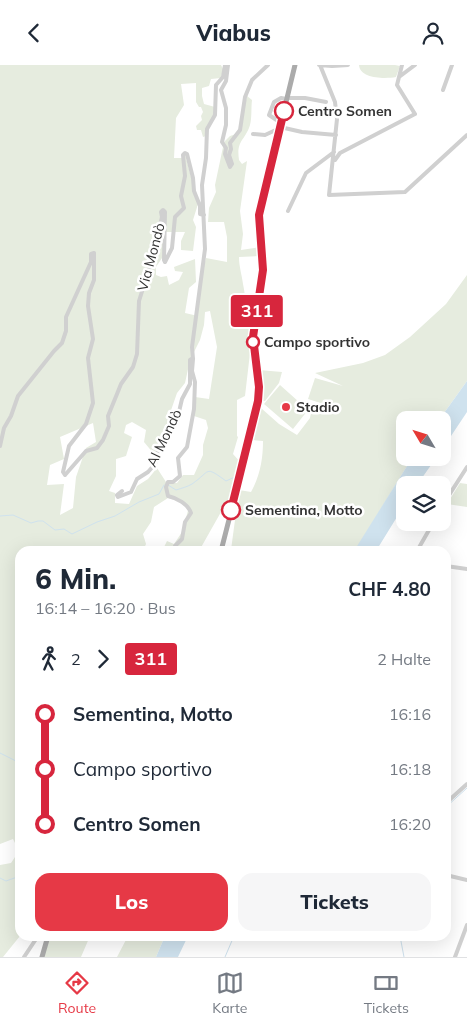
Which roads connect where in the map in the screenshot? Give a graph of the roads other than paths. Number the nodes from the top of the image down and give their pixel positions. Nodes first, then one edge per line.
1 (268, 65) edge
2 (295, 65) edge
3 (320, 65) edge
4 (348, 65) edge
5 (402, 65) edge
6 (407, 65) edge
7 (452, 65) edge
8 (414, 66) edge
9 (226, 67) edge
10 (398, 78) junction
11 (443, 90) dead end
12 (287, 98) junction
13 (326, 102) dead end
14 (280, 126) junction
15 (252, 134) dead end
16 (336, 135) junction
17 (467, 135) edge
18 (334, 152) junction
19 (332, 166) junction
20 (288, 211) dead end
21 (204, 215) junction
22 (193, 357) junction
23 (0, 446) edge
24 (467, 467) edge
25 (122, 491) dead end
26 (451, 493) edge
27 (428, 531) edge
28 (176, 546) edge
29 (222, 546) edge
30 (420, 546) edge
31 (451, 567) edge
32 (467, 569) edge
33 (467, 784) edge
34 (451, 798) edge
35 (451, 876) edge
36 (467, 880) edge
37 (467, 925) edge
38 (35, 941) edge
39 (47, 941) edge
40 (24, 957) edge
41 (42, 957) edge
42 (455, 957) edge

1 - 9 street
2 - 12 main road
3 - 4 street
3 - 16 street
5 - 10 street
6 - 8 street
7 - 11 street
8 - 10 street
9 - 21 street
10 - 19 street
12 - 13 street
12 - 14 main road
12 - 14 street
14 - 15 street
14 - 16 street
14 - 29 main road
16 - 18 street
17 - 19 street
18 - 19 street
18 - 20 street
21 - 22 street
21 - 23 street, Via Mondò
22 - 25 street, Al Mondò
22 - 28 street
24 - 26 street
27 - 30 street
31 - 32 street
33 - 34 street
35 - 36 street
37 - 42 street
38 - 40 street
39 - 41 main road

